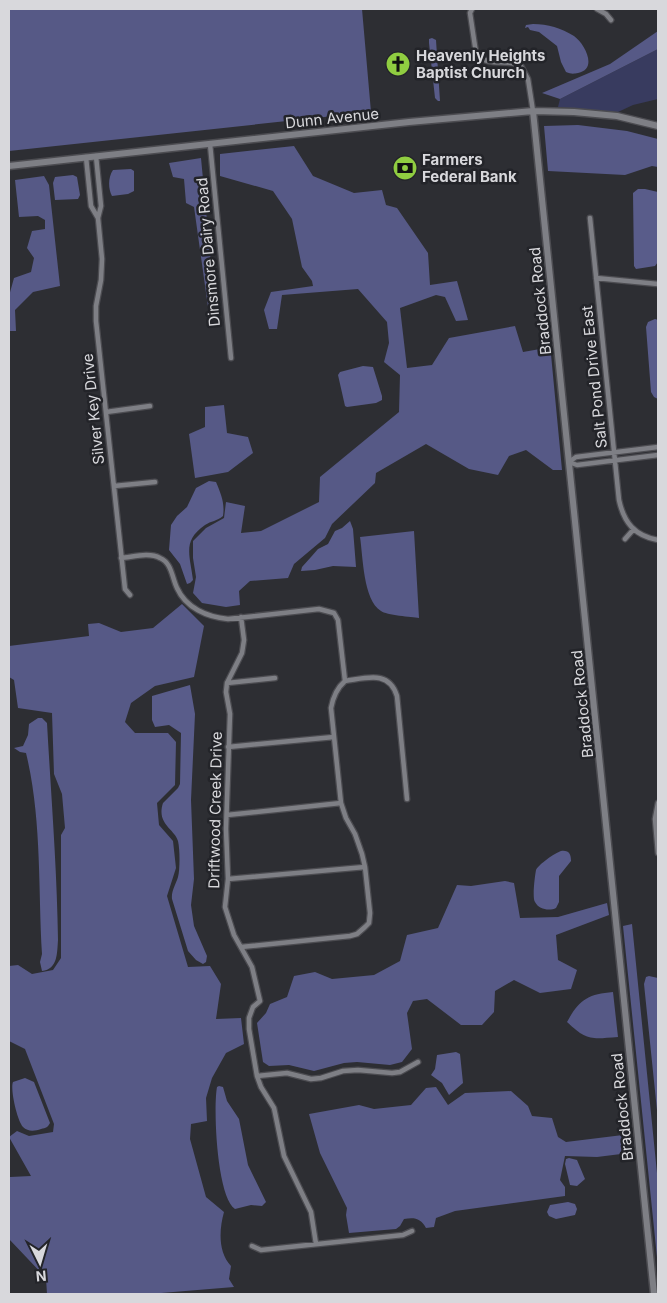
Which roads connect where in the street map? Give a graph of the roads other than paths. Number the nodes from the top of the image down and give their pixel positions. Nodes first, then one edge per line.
1 (472, 9) edge
2 (597, 9) edge
3 (611, 20) dead end
4 (533, 111) junction
5 (658, 126) edge
6 (210, 144) junction
7 (96, 156) junction
8 (86, 157) junction
9 (9, 166) edge
10 (98, 218) junction
11 (590, 218) dead end
12 (596, 278) junction
13 (658, 284) edge
14 (230, 358) dead end
15 (150, 406) dead end
16 (106, 412) junction
17 (658, 447) edge
18 (614, 452) junction
19 (658, 455) edge
20 (615, 461) junction
21 (569, 462) junction
22 (155, 482) dead end
23 (114, 486) junction
24 (633, 530) junction
25 (625, 539) dead end
26 (658, 540) edge
27 (121, 558) junction
28 (130, 595) dead end
29 (339, 610) dead end
30 (334, 614) junction
31 (241, 617) junction
32 (275, 678) dead end
33 (345, 680) junction
34 (397, 680) dead end
35 (227, 683) junction
36 (392, 684) junction
37 (334, 736) junction
38 (228, 747) junction
39 (407, 799) dead end
40 (341, 803) junction
41 (658, 804) edge
42 (226, 815) junction
43 (658, 853) edge
44 (365, 867) junction
45 (228, 879) junction
46 (241, 947) junction
47 (418, 1062) dead end
48 (258, 1076) junction
49 (412, 1231) dead end
50 (316, 1244) junction
51 (252, 1246) dead end
52 (654, 1294) edge

1 - 4 street
2 - 3 street
4 - 5 street, Dunn Avenue
4 - 6 street, Dunn Avenue
4 - 21 street, Braddock Road
6 - 7 street, Dunn Avenue
6 - 14 street, Dinsmore Dairy Road
7 - 8 street, Dunn Avenue
7 - 10 street, Silver Key Drive
8 - 9 street, Dunn Avenue
8 - 10 street, Silver Key Drive
10 - 16 street, Silver Key Drive
11 - 12 street, Salt Pond Drive East
12 - 13 street
12 - 18 street, Salt Pond Drive East
15 - 16 street
16 - 23 street, Silver Key Drive
17 - 18 street
18 - 20 street, Salt Pond Drive East
18 - 21 street
19 - 20 street
20 - 21 street
20 - 24 street, Salt Pond Drive East
21 - 52 street, Braddock Road
22 - 23 street
23 - 27 street, Silver Key Drive
24 - 25 street
24 - 26 street
27 - 28 street, Silver Key Drive
27 - 31 street
29 - 30 street
30 - 31 street
30 - 33 street
31 - 35 street
32 - 35 street
33 - 36 street
33 - 37 street
34 - 36 street
35 - 38 street, Driftwood Creek Drive
36 - 39 street
37 - 38 street
37 - 40 street
38 - 42 street, Driftwood Creek Drive
40 - 42 street
40 - 44 street
41 - 43 street
42 - 45 street, Driftwood Creek Drive
44 - 45 street
44 - 46 street
45 - 46 street, Driftwood Creek Drive
46 - 48 street, Driftwood Creek Drive
47 - 48 street
48 - 50 street
49 - 50 street
50 - 51 street

